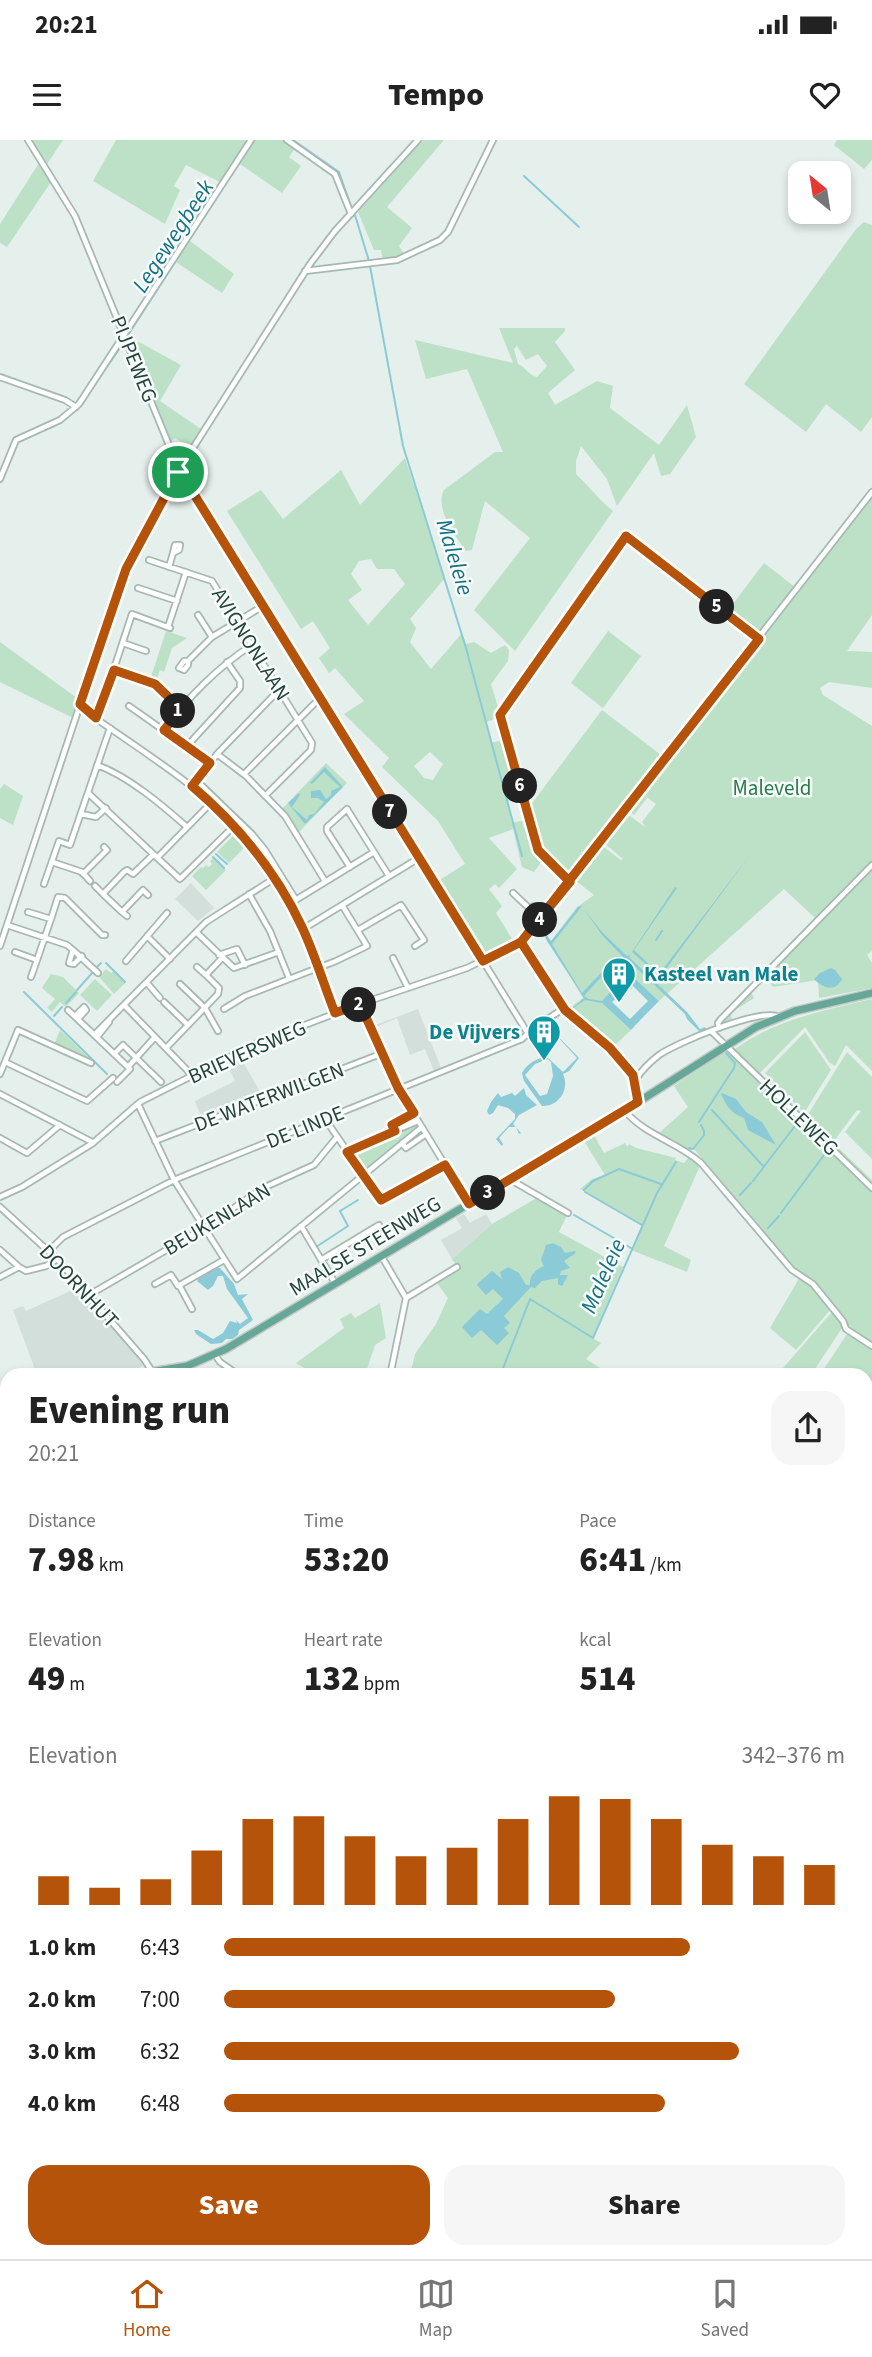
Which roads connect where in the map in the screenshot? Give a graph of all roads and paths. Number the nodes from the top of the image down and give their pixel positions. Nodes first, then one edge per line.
1 (29, 140) edge
2 (251, 140) edge
3 (287, 140) edge
4 (418, 140) edge
5 (493, 140) edge
6 (351, 214) junction
7 (306, 271) junction
8 (125, 335) junction
9 (0, 377) edge
10 (76, 407) junction
11 (179, 470) junction
12 (0, 479) edge
13 (872, 492) edge
14 (173, 553) dead end
15 (149, 560) dead end
16 (169, 567) junction
17 (186, 572) junction
18 (138, 588) dead end
19 (177, 601) junction
20 (263, 606) junction
21 (198, 615) dead end
22 (237, 621) junction
23 (212, 637) junction
24 (759, 639) junction
25 (123, 643) junction
26 (251, 645) junction
27 (146, 651) dead end
28 (188, 661) dead end
29 (227, 662) junction
30 (114, 670) junction
31 (279, 690) junction
32 (320, 698) junction
33 (80, 704) junction
34 (129, 706) dead end
35 (181, 709) junction
36 (78, 712) junction
37 (88, 713) junction
38 (96, 718) junction
39 (298, 720) junction
40 (112, 730) junction
41 (164, 730) junction
42 (187, 746) junction
43 (217, 754) junction
44 (210, 763) junction
45 (97, 765) junction
46 (244, 774) junction
47 (197, 781) junction
48 (192, 786) junction
49 (88, 793) junction
50 (265, 796) junction
51 (211, 803) junction
52 (106, 808) junction
53 (81, 814) junction
54 (234, 826) junction
55 (187, 827) junction
56 (374, 852) junction
57 (112, 855) dead end
58 (155, 856) junction
59 (418, 858) junction
60 (52, 862) junction
61 (872, 865) edge
62 (350, 867) junction
63 (83, 874) junction
64 (389, 876) junction
65 (275, 878) junction
66 (90, 881) dead end
67 (325, 881) junction
68 (570, 882) junction
69 (44, 884) dead end
70 (95, 886) dead end
71 (513, 893) dead end
72 (103, 894) junction
73 (249, 894) junction
74 (148, 895) dead end
75 (293, 902) junction
76 (342, 905) junction
77 (530, 909) junction
78 (28, 912) dead end
79 (167, 913) dead end
80 (545, 914) junction
81 (51, 919) junction
82 (540, 921) junction
83 (4, 928) edge
84 (303, 929) junction
85 (358, 930) junction
86 (196, 932) junction
87 (105, 935) dead end
88 (147, 936) junction
89 (45, 937) junction
90 (521, 942) junction
91 (0, 946) edge
92 (415, 946) dead end
93 (73, 950) junction
94 (15, 951) dead end
95 (279, 952) junction
96 (82, 956) junction
97 (221, 956) junction
98 (393, 958) dead end
99 (170, 959) junction
100 (37, 960) junction
101 (126, 961) dead end
102 (483, 961) junction
103 (245, 965) junction
104 (197, 967) dead end
105 (318, 968) junction
106 (98, 972) dead end
107 (206, 975) junction
108 (31, 977) dead end
109 (289, 979) junction
110 (147, 983) junction
111 (180, 984) dead end
112 (408, 988) junction
113 (872, 993) edge
114 (360, 1004) junction
115 (125, 1006) junction
116 (205, 1008) junction
117 (224, 1009) dead end
118 (564, 1009) junction
119 (68, 1010) dead end
120 (335, 1013) junction
121 (779, 1017) junction
122 (751, 1018) junction
123 (188, 1026) junction
124 (756, 1027) junction
125 (719, 1028) junction
126 (218, 1031) dead end
127 (711, 1031) junction
128 (527, 1032) junction
129 (95, 1036) junction
130 (155, 1037) junction
131 (726, 1045) junction
132 (166, 1048) junction
133 (383, 1053) junction
134 (114, 1054) junction
135 (136, 1058) junction
136 (5, 1062) junction
137 (90, 1063) dead end
138 (128, 1067) junction
139 (0, 1074) edge
140 (191, 1077) junction
141 (635, 1080) junction
142 (161, 1082) dead end
143 (398, 1088) junction
144 (0, 1094) edge
145 (638, 1102) junction
146 (138, 1104) junction
147 (624, 1111) junction
148 (414, 1113) junction
149 (325, 1119) junction
150 (418, 1121) junction
151 (60, 1125) junction
152 (422, 1127) junction
153 (395, 1131) junction
154 (426, 1134) junction
155 (337, 1137) junction
156 (0, 1138) edge
157 (155, 1141) junction
158 (93, 1143) junction
159 (402, 1143) junction
160 (347, 1152) junction
161 (445, 1165) junction
162 (363, 1175) junction
163 (510, 1179) junction
164 (174, 1180) junction
165 (872, 1188) edge
166 (0, 1197) edge
167 (469, 1204) junction
168 (0, 1207) edge
169 (568, 1213) dead end
170 (379, 1225) dead end
171 (301, 1226) junction
172 (204, 1228) junction
173 (0, 1250) edge
174 (49, 1251) junction
175 (382, 1257) junction
176 (57, 1259) junction
177 (321, 1259) junction
178 (224, 1260) junction
179 (19, 1267) junction
180 (457, 1267) dead end
181 (0, 1276) edge
182 (155, 1284) dead end
183 (335, 1284) junction
184 (179, 1285) junction
185 (89, 1294) junction
186 (406, 1298) junction
187 (192, 1309) dead end
188 (872, 1346) edge
189 (215, 1355) junction
190 (150, 1368) edge
191 (178, 1368) edge
192 (229, 1368) edge
193 (392, 1368) edge

1 - 8 street, PIJPEWEG
2 - 8 street
3 - 6 street
4 - 6 street
5 - 7 street
6 - 7 street
7 - 11 street
8 - 10 street
8 - 11 street, PIJPEWEG
9 - 10 street
10 - 12 street
11 - 20 street, PIJPEWEG
11 - 33 street
13 - 24 street
14 - 16 street
15 - 16 street, AVIGNONLAAN
16 - 17 street, AVIGNONLAAN
17 - 19 street
17 - 22 street, AVIGNONLAAN
18 - 19 street
19 - 25 street
20 - 22 street
20 - 32 street, PIJPEWEG
21 - 23 street
22 - 23 street
22 - 26 street, AVIGNONLAAN
23 - 28 street
24 - 68 street
24 - 68 street
25 - 27 street
25 - 30 street
26 - 29 street
26 - 31 street, AVIGNONLAAN
29 - 35 street
29 - 42 street
30 - 35 street
30 - 38 street
31 - 39 street, AVIGNONLAAN
31 - 43 street
32 - 39 street
32 - 59 street, PIJPEWEG
33 - 36 street
33 - 37 street
34 - 41 street
35 - 41 street
36 - 37 street
36 - 83 street
37 - 38 street
38 - 40 street
39 - 46 street
39 - 50 street, AVIGNONLAAN
40 - 45 street
40 - 48 street
41 - 42 street
42 - 44 street
43 - 44 street
43 - 46 street
44 - 47 street
45 - 49 street
45 - 55 street
46 - 50 street
47 - 48 street
47 - 75 street
48 - 51 street
49 - 52 street
49 - 53 street
50 - 67 street
51 - 54 street
51 - 55 street
52 - 53 street
52 - 58 street
53 - 60 street
54 - 58 street
54 - 65 street
55 - 58 street
56 - 62 street
56 - 62 street
56 - 64 street
57 - 63 street
58 - 72 street
59 - 64 street
59 - 102 street, PIJPEWEG
60 - 63 street
60 - 69 street
61 - 125 street
62 - 67 street
63 - 66 street
64 - 76 street
65 - 73 street
65 - 75 street
67 - 75 street
68 - 80 street, BRIEVERSWEG
70 - 72 street
71 - 77 street
72 - 74 street
73 - 86 street
73 - 95 street
75 - 84 street
76 - 84 street
76 - 85 street
77 - 80 street
77 - 82 street
78 - 81 street
79 - 88 street
80 - 82 street, BRIEVERSWEG
81 - 87 street
81 - 89 street
82 - 90 street, BRIEVERSWEG
83 - 89 street
83 - 91 street
84 - 105 street
85 - 92 street
85 - 105 street
86 - 97 street
86 - 99 street
88 - 99 street
88 - 101 street
89 - 93 street
89 - 100 street
90 - 102 street, BRIEVERSWEG
90 - 118 street
93 - 96 street
93 - 96 street
94 - 100 street
95 - 103 street
95 - 109 street
96 - 106 street
97 - 103 street
97 - 103 street
97 - 107 street
98 - 112 street
99 - 110 street
100 - 108 street
102 - 112 street, BRIEVERSWEG
102 - 128 street, PIJPEWEG
104 - 107 street
105 - 109 street
105 - 120 street
107 - 116 street
109 - 117 street
110 - 115 street
110 - 123 street
111 - 116 street
112 - 114 street, BRIEVERSWEG
113 - 121 main road, MAALSE STEENWEG
114 - 120 street, BRIEVERSWEG
114 - 133 street
115 - 129 street
115 - 130 street
116 - 123 street
116 - 126 street
118 - 128 street, DE LINDE
118 - 141 street
119 - 129 street
120 - 140 street, BRIEVERSWEG
121 - 122 street
121 - 124 main road, MAALSE STEENWEG
122 - 124 street
122 - 125 street
123 - 132 street
124 - 131 main road, MAALSE STEENWEG
125 - 127 street
127 - 131 street, HOLLEWEG
127 - 141 street
128 - 143 street, DE LINDE
129 - 134 street
130 - 132 street
130 - 135 street
131 - 145 main road, MAALSE STEENWEG
131 - 165 street, HOLLEWEG
132 - 140 street
133 - 143 street
133 - 157 street, DE WATERWILGEN
134 - 135 street
134 - 138 street
135 - 138 street
135 - 142 street
136 - 137 street
136 - 138 street
136 - 139 street
140 - 146 street, BRIEVERSWEG
141 - 145 street
143 - 148 street
143 - 149 street, DE LINDE
144 - 151 street
145 - 147 main road, MAALSE STEENWEG
146 - 157 street
146 - 158 street, BRIEVERSWEG
147 - 163 main road, MAALSE STEENWEG
147 - 188 street
148 - 150 street
148 - 153 street
149 - 155 street
149 - 164 street, DE LINDE
150 - 152 street
150 - 153 street
151 - 156 street
151 - 158 street
152 - 154 street
152 - 159 street
153 - 160 street
154 - 159 street
154 - 161 street
155 - 160 street
155 - 172 street, BEUKENLAAN
157 - 164 street
158 - 166 street, BRIEVERSWEG
159 - 162 street
160 - 162 street
161 - 162 street
161 - 167 street
162 - 171 street
163 - 167 main road, MAALSE STEENWEG
163 - 169 street
164 - 172 street
164 - 174 street, DE LINDE
167 - 175 main road, MAALSE STEENWEG
168 - 174 street, DOORNHUT
170 - 177 street
171 - 177 street
171 - 178 street
172 - 178 street
172 - 185 street, BEUKENLAAN
173 - 179 street
174 - 176 street, DOORNHUT
175 - 183 main road, MAALSE STEENWEG
175 - 186 street
176 - 179 street
176 - 185 street, DOORNHUT
177 - 183 street
178 - 184 street
179 - 181 street
180 - 186 street
182 - 184 street
183 - 189 main road, MAALSE STEENWEG
184 - 187 street
185 - 190 street, DOORNHUT
186 - 193 street
189 - 191 main road, MAALSE STEENWEG
189 - 192 street

